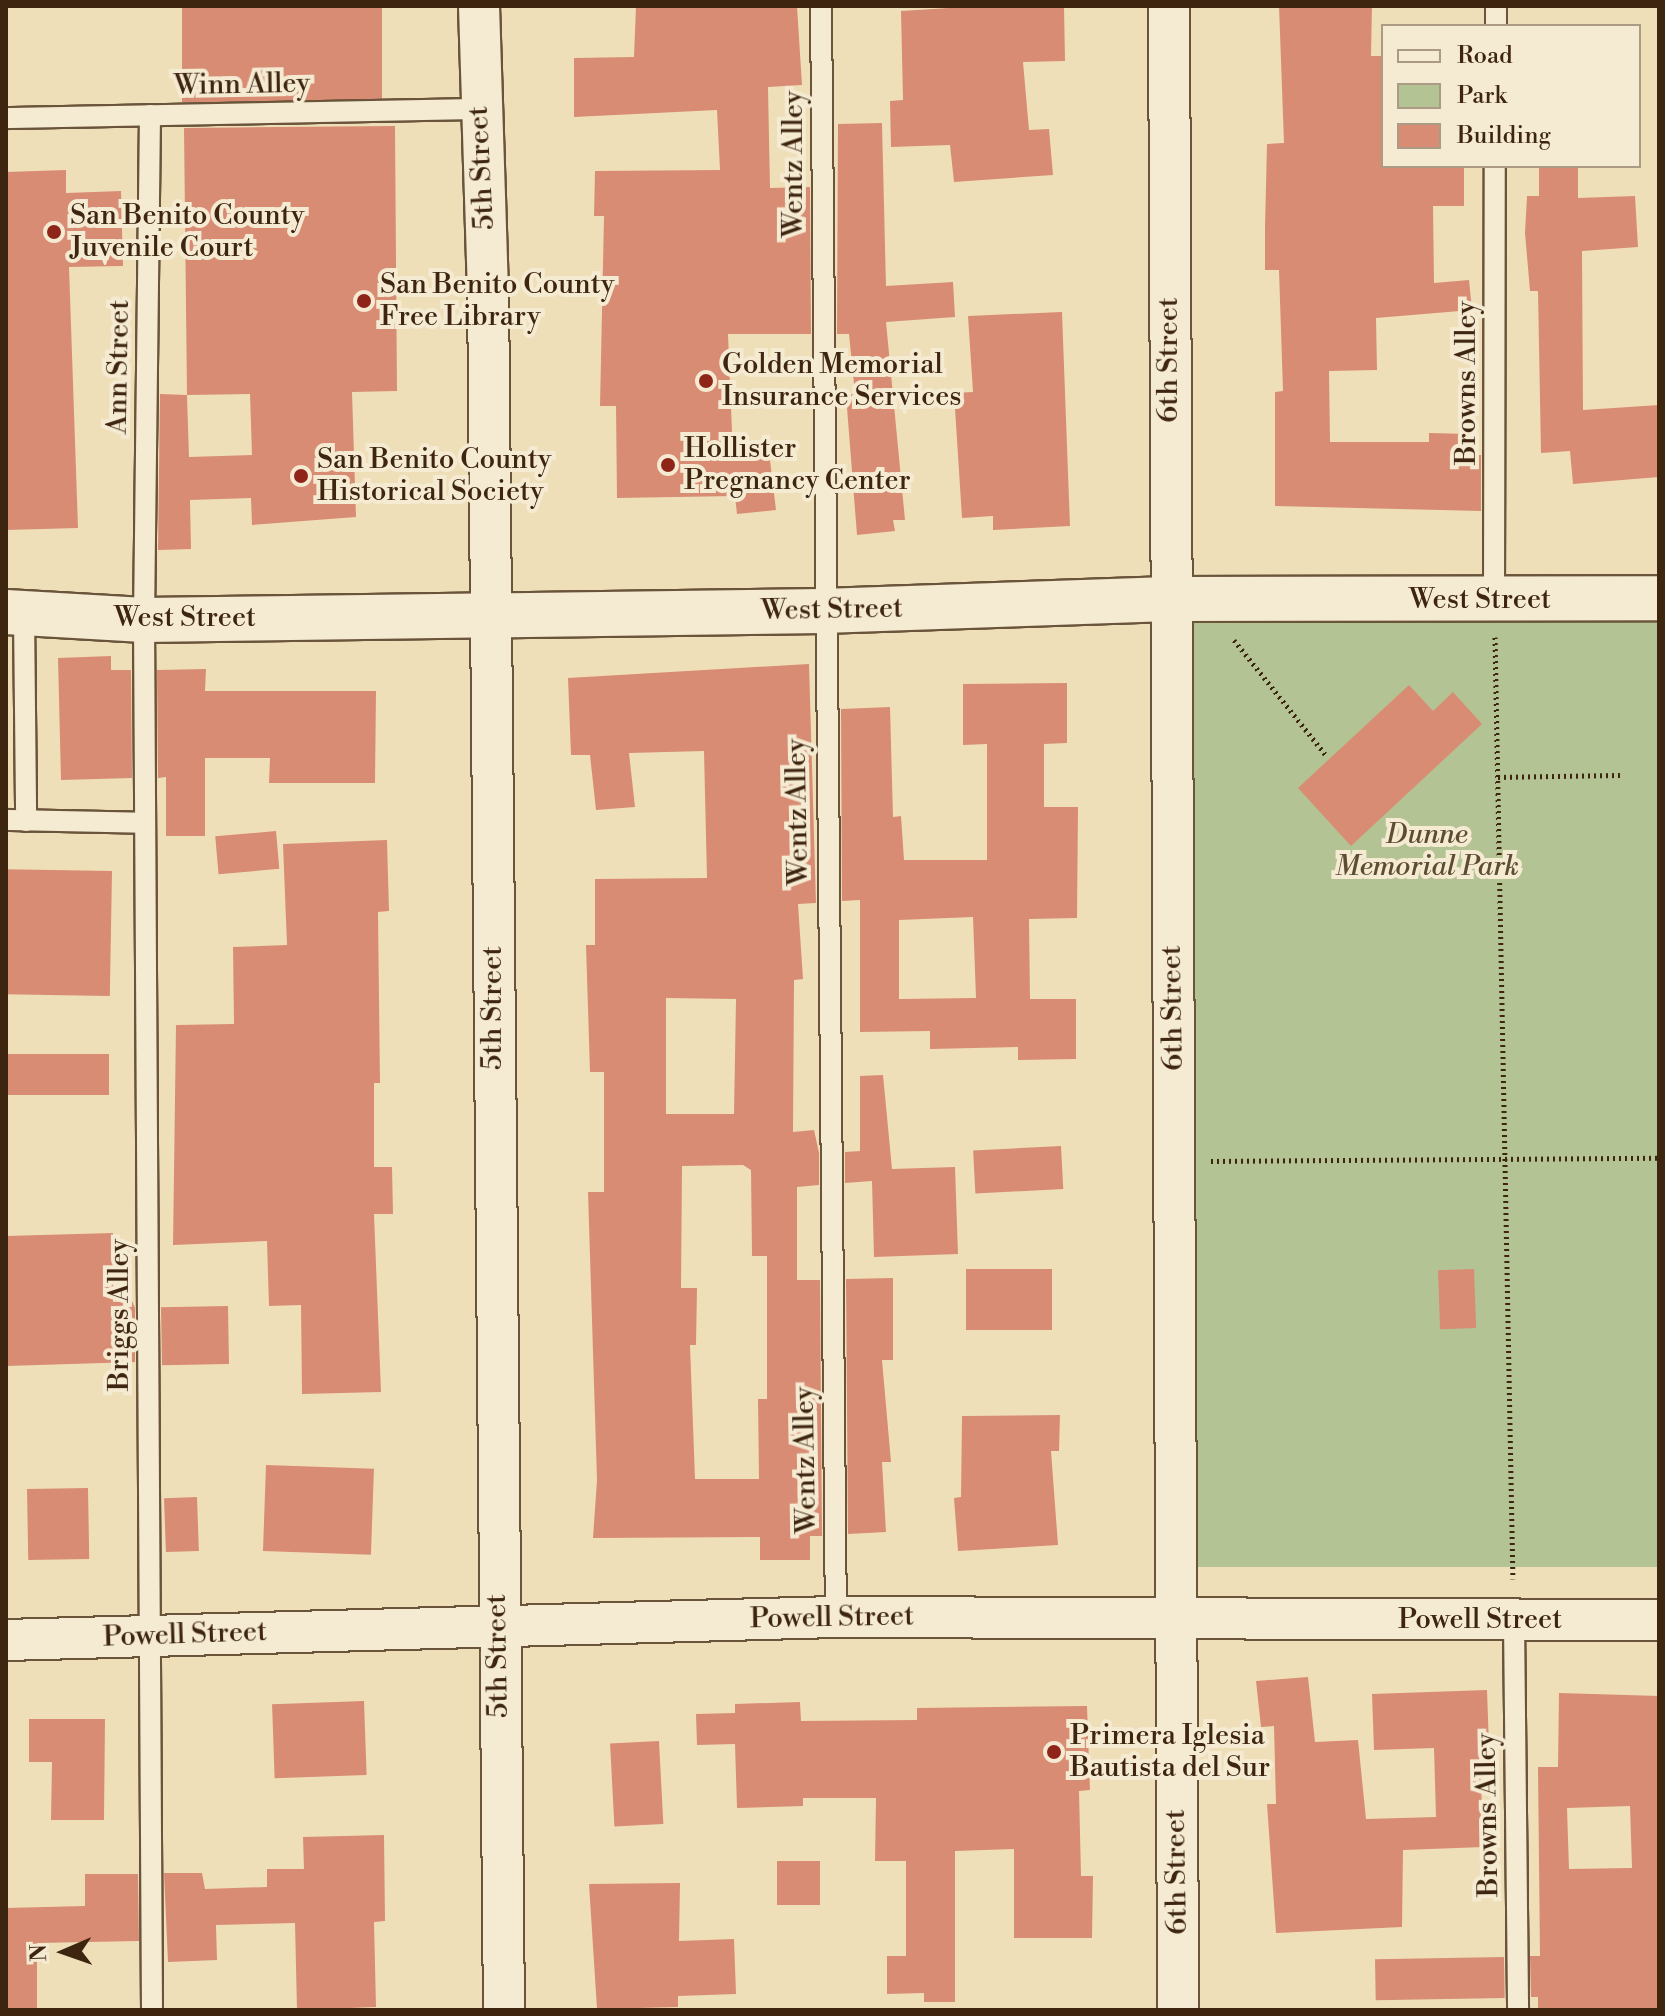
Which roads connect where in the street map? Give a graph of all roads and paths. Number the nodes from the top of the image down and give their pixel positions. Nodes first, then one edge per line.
1 (479, 6) edge
2 (821, 6) edge
3 (1169, 6) edge
4 (478, 109) junction
5 (150, 115) junction
6 (6, 118) edge
7 (1495, 168) edge
8 (1659, 598) edge
9 (1185, 599) junction
10 (1494, 600) junction
11 (823, 611) junction
12 (15, 612) edge
13 (491, 614) junction
14 (144, 620) junction
15 (1325, 754) dead end
16 (1620, 775) dead end
17 (1498, 777) junction
18 (16, 820) edge
19 (145, 823) junction
20 (1659, 1158) edge
21 (1505, 1159) junction
22 (1174, 1161) junction
23 (836, 1617) junction
24 (1173, 1617) junction
25 (1514, 1620) junction
26 (1659, 1620) edge
27 (497, 1627) junction
28 (150, 1636) junction
29 (6, 1640) edge
30 (152, 2010) edge
31 (504, 2010) edge
32 (1178, 2010) edge
33 (1518, 2010) edge

1 - 4 street, 5th Street
2 - 11 lane, Wentz Alley
3 - 9 street, 6th Street
4 - 5 lane, Winn Alley
4 - 13 street, 5th Street
5 - 6 lane, Winn Alley
5 - 14 lane, Ann Street
7 - 10 lane, Browns Alley
8 - 10 street, West Street
9 - 10 street, West Street
9 - 11 street, West Street
9 - 15 path
9 - 22 street, 6th Street
10 - 17 path
11 - 13 street, West Street
11 - 23 lane, Wentz Alley
12 - 14 street, West Street
12 - 18 lane
13 - 14 street, West Street
13 - 27 street, 5th Street
14 - 19 lane, Briggs Alley
16 - 17 path
17 - 21 path
18 - 19 lane
19 - 28 lane, Briggs Alley
20 - 21 path
21 - 22 path
21 - 25 path
22 - 24 street, 6th Street
23 - 24 street, Powell Street
23 - 27 street, Powell Street
24 - 25 street, Powell Street
24 - 32 street, 6th Street
25 - 26 street, Powell Street
25 - 33 lane, Browns Alley
27 - 28 street, Powell Street
27 - 31 street, 5th Street
28 - 29 street, Powell Street
28 - 30 lane, Briggs Alley

